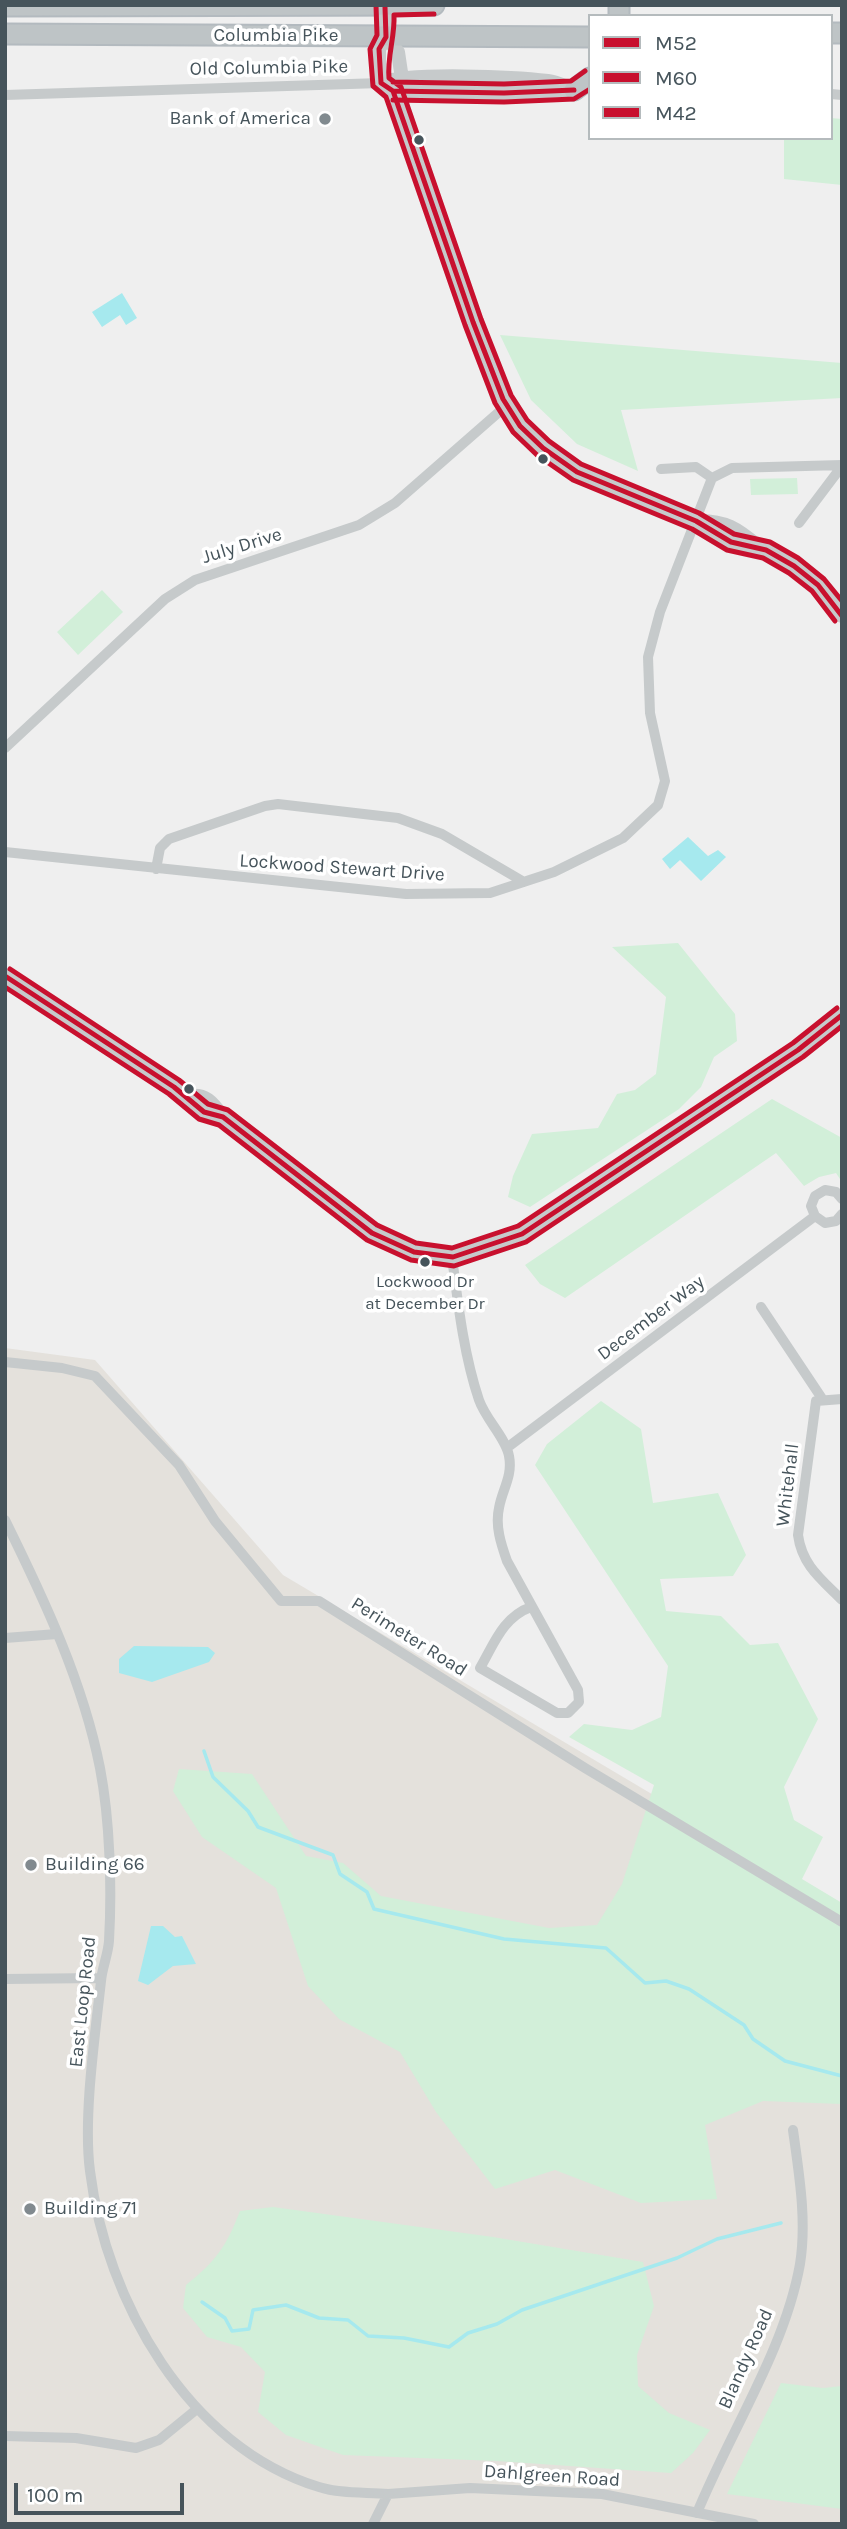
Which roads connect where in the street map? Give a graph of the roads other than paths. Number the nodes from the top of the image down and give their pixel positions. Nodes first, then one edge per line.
1 (434, 5) edge
2 (5, 6) edge
3 (385, 6) edge
4 (5, 34) edge
5 (386, 37) junction
6 (588, 37) edge
7 (586, 83) edge
8 (392, 84) junction
9 (5, 95) edge
10 (507, 405) junction
11 (842, 466) edge
12 (661, 469) dead end
13 (712, 478) junction
14 (696, 521) junction
15 (799, 523) dead end
16 (842, 616) edge
17 (5, 748) edge
18 (5, 852) edge
19 (156, 869) junction
20 (524, 882) junction
21 (5, 976) edge
22 (842, 1015) edge
23 (842, 1199) edge
24 (842, 1214) edge
25 (815, 1216) junction
26 (452, 1257) junction
27 (761, 1307) dead end
28 (5, 1362) edge
29 (842, 1399) edge
30 (819, 1400) junction
31 (508, 1447) junction
32 (5, 1520) edge
33 (842, 1600) edge
34 (531, 1607) junction
35 (57, 1634) junction
36 (5, 1638) edge
37 (842, 1922) edge
38 (101, 1978) junction
39 (5, 1979) edge
40 (793, 2130) dead end
41 (197, 2409) junction
42 (5, 2436) edge
43 (250, 2455) joint
44 (388, 2494) junction
45 (697, 2512) junction
46 (373, 2524) edge
47 (754, 2524) edge

1 - 3 highway, Columbia Pike
2 - 3 highway, Columbia Pike
3 - 5 street
4 - 5 highway, Columbia Pike
5 - 6 highway, Columbia Pike
5 - 8 street
5 - 8 street
7 - 8 street, Old Columbia Pike
8 - 9 street, Old Columbia Pike
8 - 10 street
10 - 14 street
10 - 17 street, July Drive
11 - 13 street
11 - 15 street
12 - 13 street
13 - 14 street, Lockwood Stewart Drive
14 - 16 street
14 - 20 street, Lockwood Stewart Drive
18 - 19 street, Lockwood Stewart Drive
19 - 20 street, Lockwood Stewart Drive
19 - 20 street, Lockwood Stewart Drive
21 - 26 street
22 - 26 street
23 - 25 street
24 - 25 street
25 - 31 street, December Way
26 - 31 street
27 - 30 street
28 - 37 street, Perimeter Road
29 - 30 street
30 - 33 street, Whitehall
31 - 34 street
32 - 35 street, East Loop Road
34 - 34 street
35 - 36 street
35 - 38 street, East Loop Road
38 - 39 street
38 - 41 street, East Loop Road
40 - 45 street, Blandy Road
41 - 42 street
41 - 43 street, East Loop Road
43 - 44 street, Dahlgreen Road
44 - 45 street, Dahlgreen Road
44 - 46 street
45 - 47 street, Dahlgreen Road

